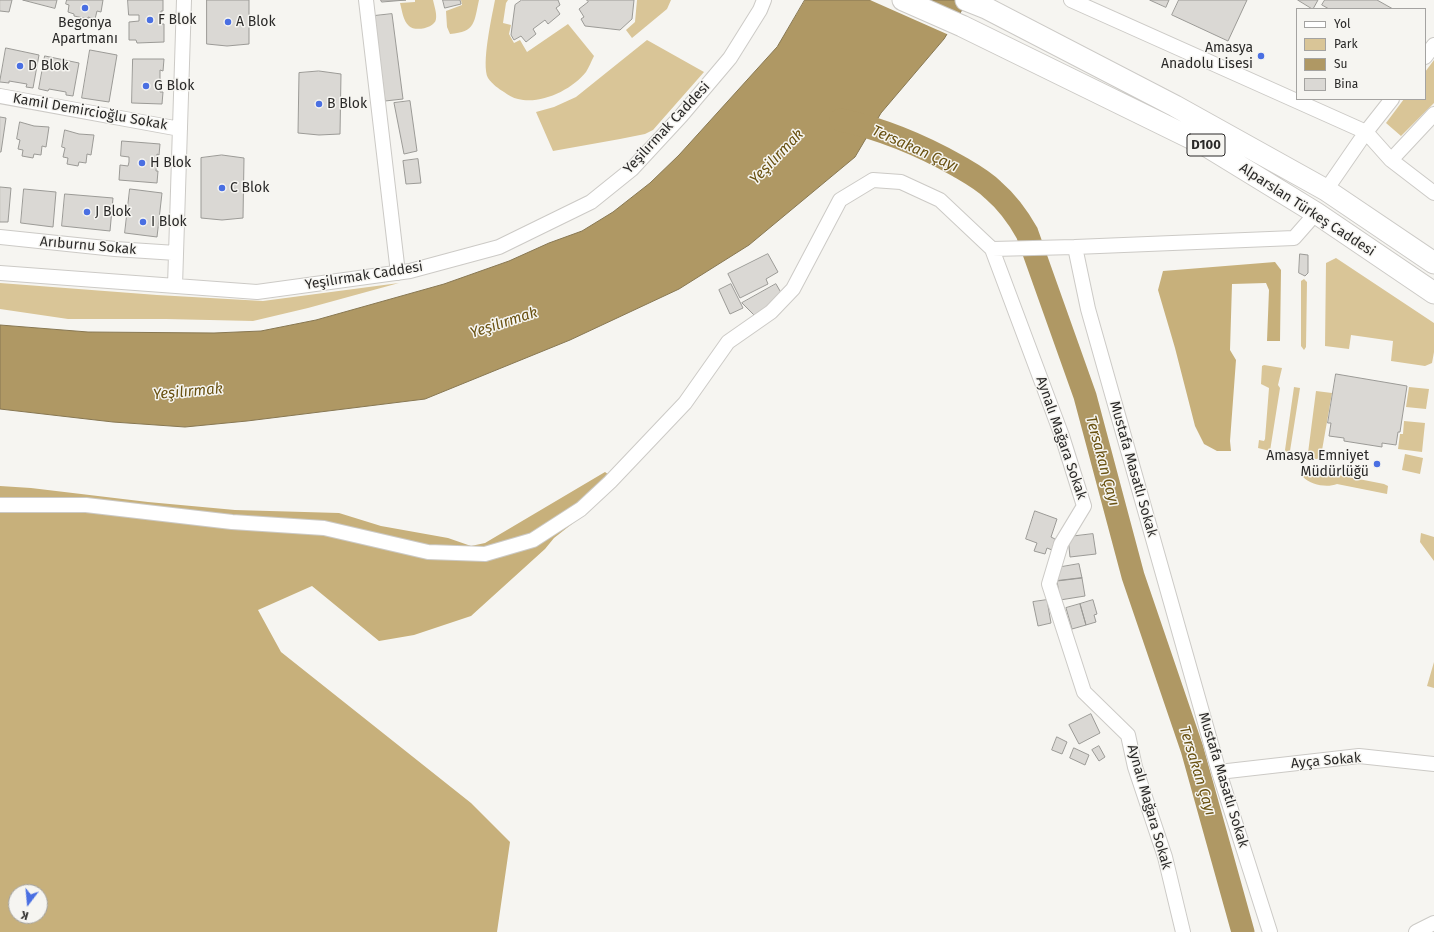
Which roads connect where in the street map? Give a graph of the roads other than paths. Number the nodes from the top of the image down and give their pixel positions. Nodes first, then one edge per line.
1 (184, 0) edge
2 (366, 0) edge
3 (764, 0) edge
4 (903, 0) edge
5 (1071, 0) edge
6 (978, 3) edge
7 (1434, 45) edge
8 (1426, 56) edge
9 (0, 96) edge
10 (1391, 100) edge
11 (1434, 114) edge
12 (180, 129) junction
13 (1366, 132) junction
14 (1391, 160) junction
15 (1326, 190) junction
16 (1434, 193) edge
17 (1316, 213) junction
18 (0, 237) edge
19 (1075, 247) junction
20 (992, 249) junction
21 (176, 253) junction
22 (1434, 263) edge
23 (0, 273) edge
24 (398, 273) junction
25 (174, 286) junction
26 (1434, 293) edge
27 (0, 505) edge
28 (1434, 764) edge
29 (1218, 772) junction
30 (1434, 923) edge
31 (1183, 932) edge
32 (1270, 932) edge
33 (1416, 932) edge

1 - 12 street
2 - 24 street
3 - 24 street, Yeşilırmak Caddesi
4 - 17 highway, Alparslan Türkeş Caddesi / D100
5 - 13 street
6 - 15 highway, Alparslan Türkeş Caddesi / D100
7 - 8 street
9 - 12 street, Kamil Demircioğlu Sokak
10 - 13 street
11 - 14 street
12 - 21 street
13 - 14 street
13 - 15 street
14 - 16 street
15 - 22 highway, Alparslan Türkeş Caddesi / D100
17 - 19 street
17 - 26 highway, Alparslan Türkeş Caddesi / D100
18 - 21 street, Arıburnu Sokak
19 - 20 street
19 - 29 street, Mustafa Masatlı Sokak
20 - 27 street
20 - 31 street, Aynalı Mağara Sokak
21 - 25 street
23 - 25 street, Yeşilırmak Caddesi
24 - 25 street, Yeşilırmak Caddesi
28 - 29 street, Ayça Sokak
29 - 32 street, Mustafa Masatlı Sokak
30 - 33 street

